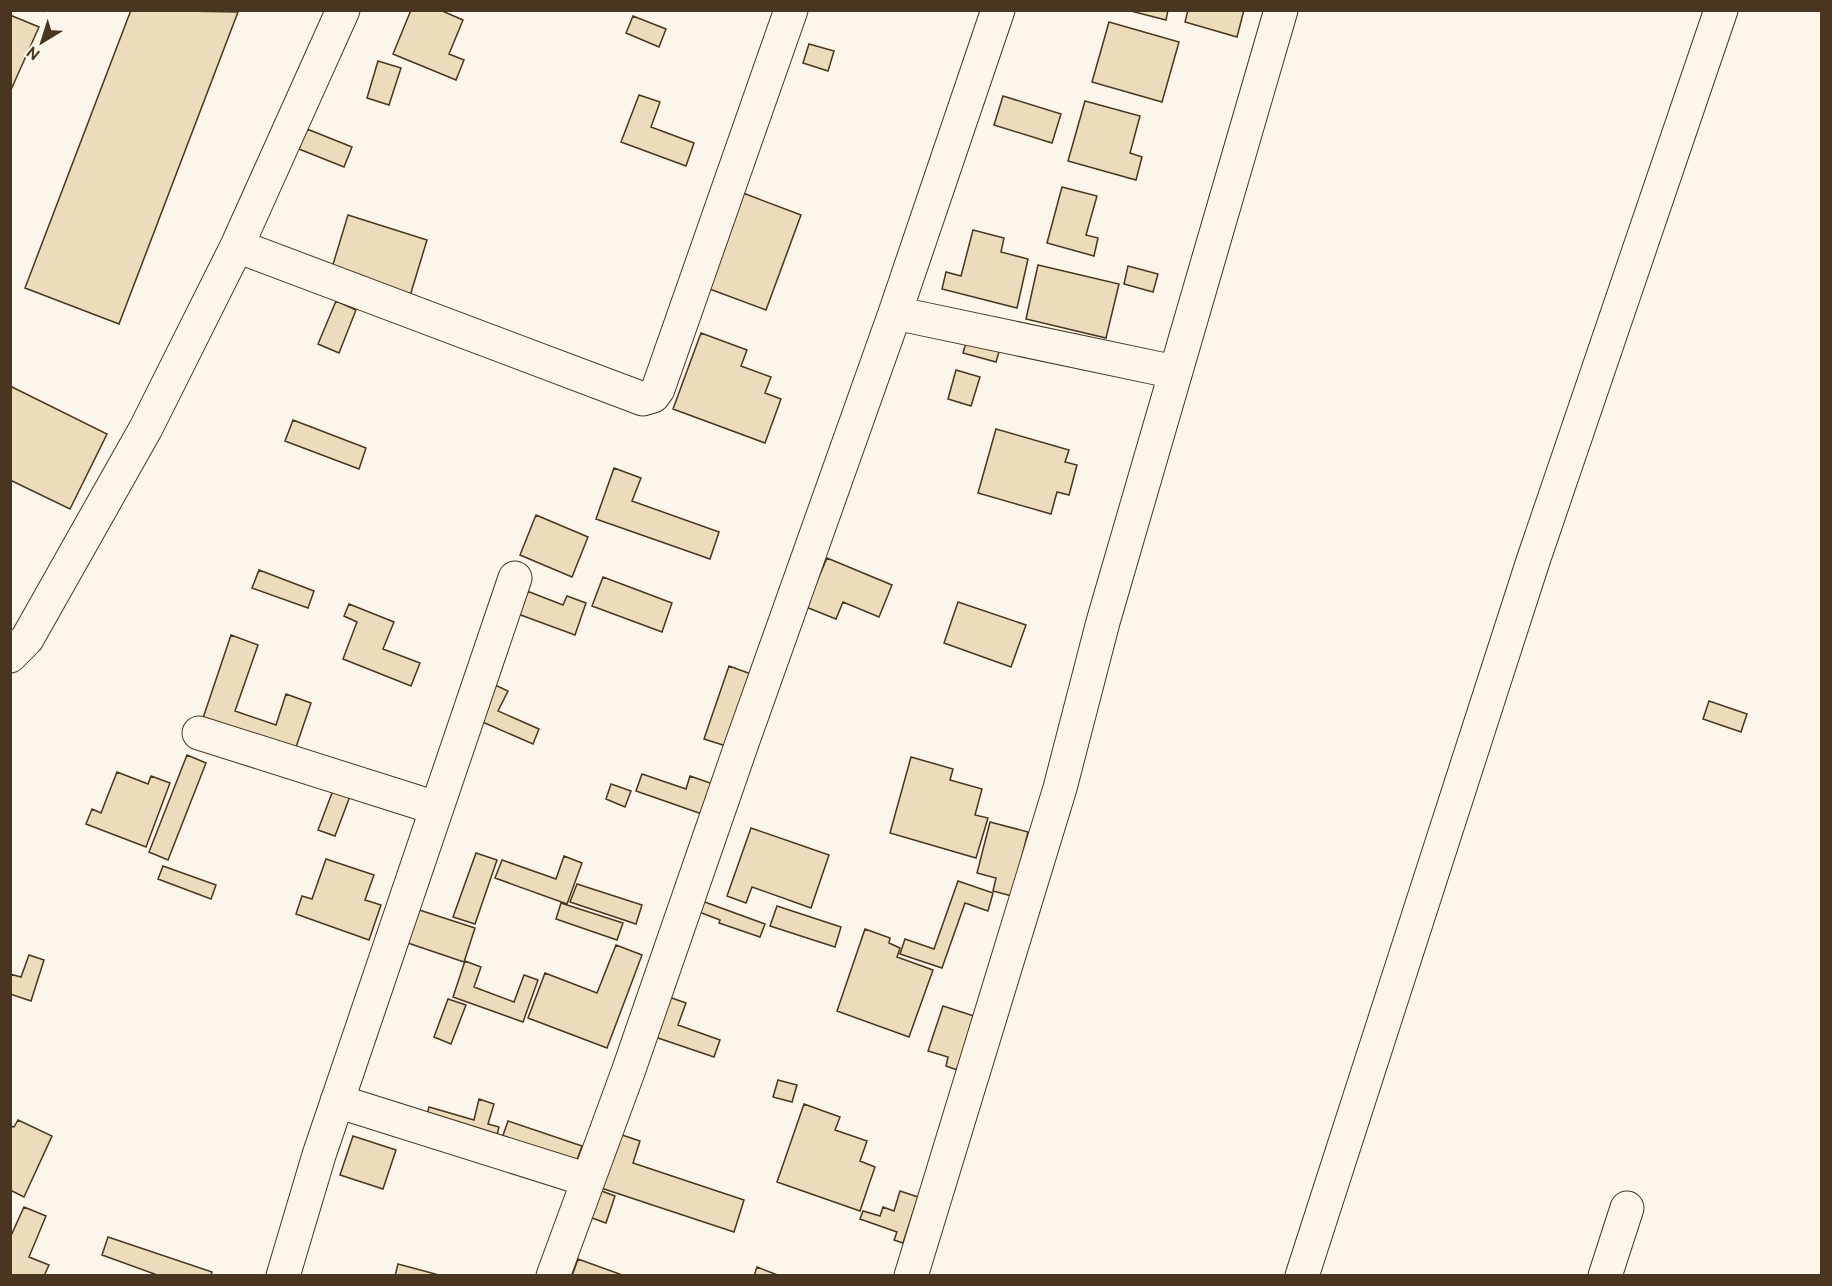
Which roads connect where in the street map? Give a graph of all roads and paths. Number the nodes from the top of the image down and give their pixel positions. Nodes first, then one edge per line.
1 (343, 10) edge
2 (790, 10) edge
3 (998, 10) edge
4 (1281, 10) edge
5 (1721, 10) edge
6 (237, 246) junction
7 (896, 313) junction
8 (1176, 372) junction
9 (515, 578) dead end
10 (10, 656) edge
11 (200, 733) dead end
12 (436, 808) junction
13 (337, 1101) junction
14 (588, 1180) junction
15 (1627, 1208) dead end
16 (283, 1275) edge
17 (553, 1275) edge
18 (911, 1275) edge
19 (1302, 1275) edge
20 (1605, 1275) edge

1 - 6 street
2 - 6 street
3 - 7 street
4 - 8 street
5 - 19 street
6 - 10 street
7 - 8 street
7 - 14 street
8 - 18 street
9 - 12 street
11 - 12 street
12 - 13 street
13 - 14 street
13 - 16 street
14 - 17 street
15 - 20 street

